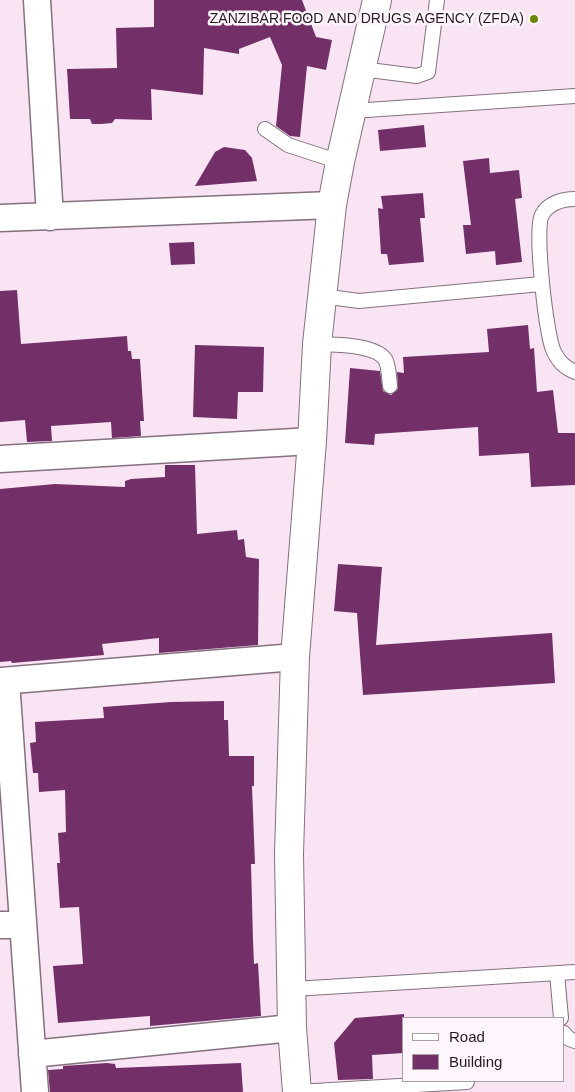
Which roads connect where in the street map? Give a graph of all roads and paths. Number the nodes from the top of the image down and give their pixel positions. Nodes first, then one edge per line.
1 (38, 0) edge
2 (377, 0) edge
3 (437, 0) edge
4 (362, 69) junction
5 (575, 96) edge
6 (352, 111) junction
7 (265, 129) dead end
8 (340, 162) junction
9 (575, 199) edge
10 (332, 205) junction
11 (50, 217) junction
12 (0, 218) edge
13 (541, 284) junction
14 (322, 296) junction
15 (317, 344) junction
16 (575, 372) edge
17 (390, 386) dead end
18 (312, 441) junction
19 (0, 459) edge
20 (295, 657) junction
21 (3, 681) edge
22 (12, 925) edge
23 (575, 972) edge
24 (557, 973) junction
25 (293, 989) junction
26 (561, 1017) edge
27 (292, 1028) junction
28 (32, 1054) junction
29 (467, 1082) edge
30 (35, 1092) edge
31 (297, 1092) edge

1 - 11 street
2 - 4 street
3 - 4 lane
4 - 6 street
5 - 6 lane
6 - 8 street
7 - 8 lane
8 - 10 street
9 - 13 lane
10 - 11 street
10 - 14 street
11 - 12 street
13 - 14 lane
13 - 16 lane
14 - 15 street
15 - 17 lane
15 - 18 street
18 - 19 street
18 - 20 street
20 - 21 street
20 - 25 street
21 - 22 street
22 - 28 street
23 - 24 lane
24 - 25 lane
24 - 26 lane
25 - 27 street
27 - 28 street
27 - 31 street
28 - 30 street
29 - 31 lane

